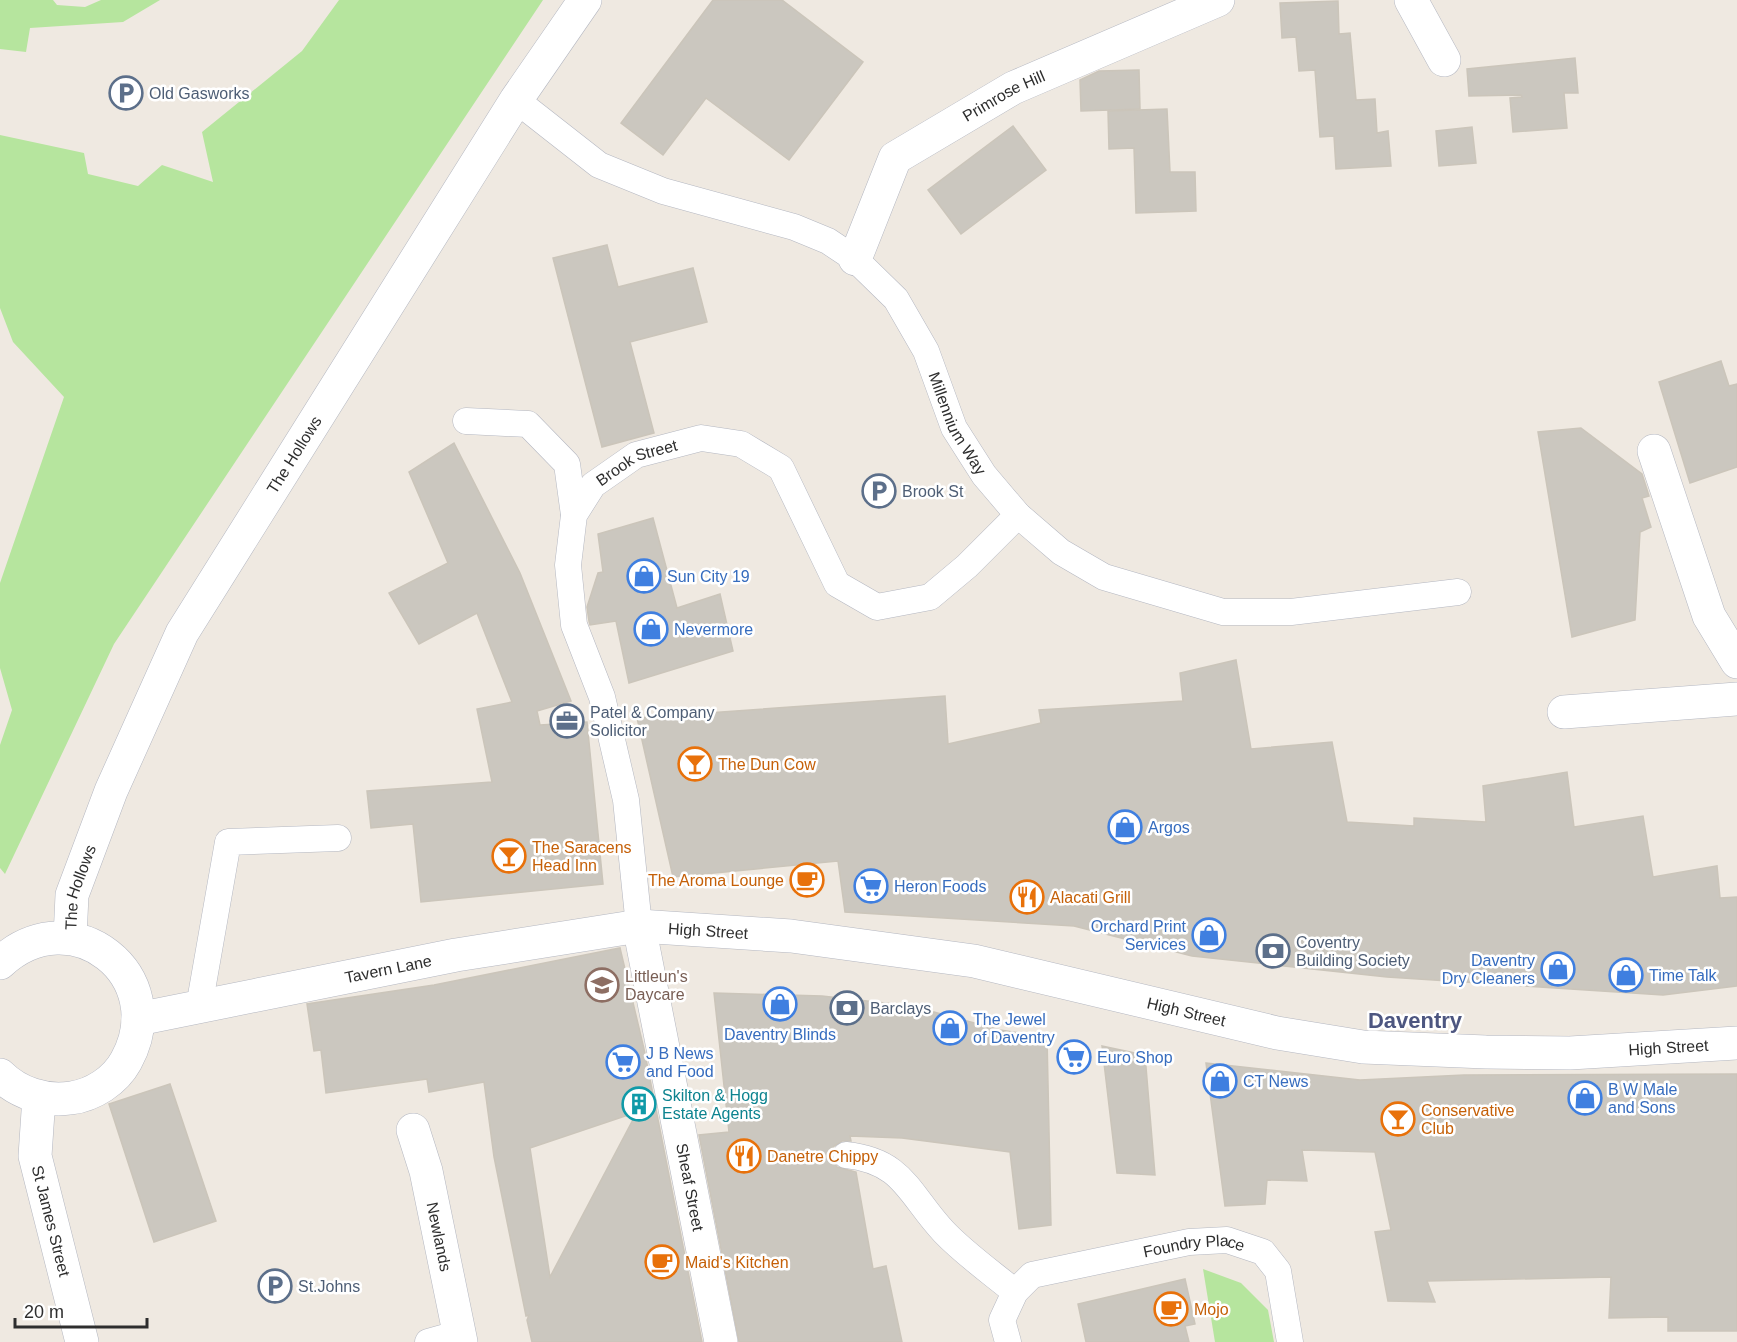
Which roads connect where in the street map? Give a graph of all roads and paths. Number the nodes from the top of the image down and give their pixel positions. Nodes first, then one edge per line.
1 (585, 0) edge
2 (1218, 0) edge
3 (1411, 0) edge
4 (1444, 60) dead end
5 (516, 100) junction
6 (855, 259) junction
7 (466, 421) dead end
8 (1654, 451) dead end
9 (574, 515) junction
10 (1018, 515) junction
11 (1458, 592) dead end
12 (1737, 662) edge
13 (1737, 699) edge
14 (1564, 712) dead end
15 (338, 838) dead end
16 (639, 926) junction
17 (70, 938) junction
18 (0, 963) edge
19 (199, 1007) junction
20 (138, 1019) junction
21 (1737, 1043) edge
22 (0, 1075) edge
23 (39, 1097) junction
24 (413, 1130) dead end
25 (846, 1155) dead end
26 (1023, 1284) junction
27 (461, 1338) edge
28 (82, 1342) edge
29 (428, 1342) edge
30 (721, 1342) edge
31 (1008, 1342) edge
32 (1290, 1342) edge

1 - 5 street, The Hollows
2 - 6 street, Primrose Hill
3 - 4 street
5 - 6 lane, Millennium Way
5 - 17 street, The Hollows
6 - 10 lane, Millennium Way
7 - 9 lane
8 - 12 street
9 - 10 lane, Brook Street
9 - 16 lane, Brook Street
10 - 11 lane, Millennium Way
13 - 14 street
15 - 19 lane
16 - 19 street, Tavern Lane
16 - 21 street, High Street
16 - 30 street, Sheaf Street
17 - 18 street
17 - 20 street
19 - 20 street, Tavern Lane
20 - 23 street
22 - 23 street
23 - 28 street, St James Street
24 - 27 street, Newlands
25 - 26 lane
26 - 31 lane
26 - 32 lane, Foundry Place
27 - 29 lane

